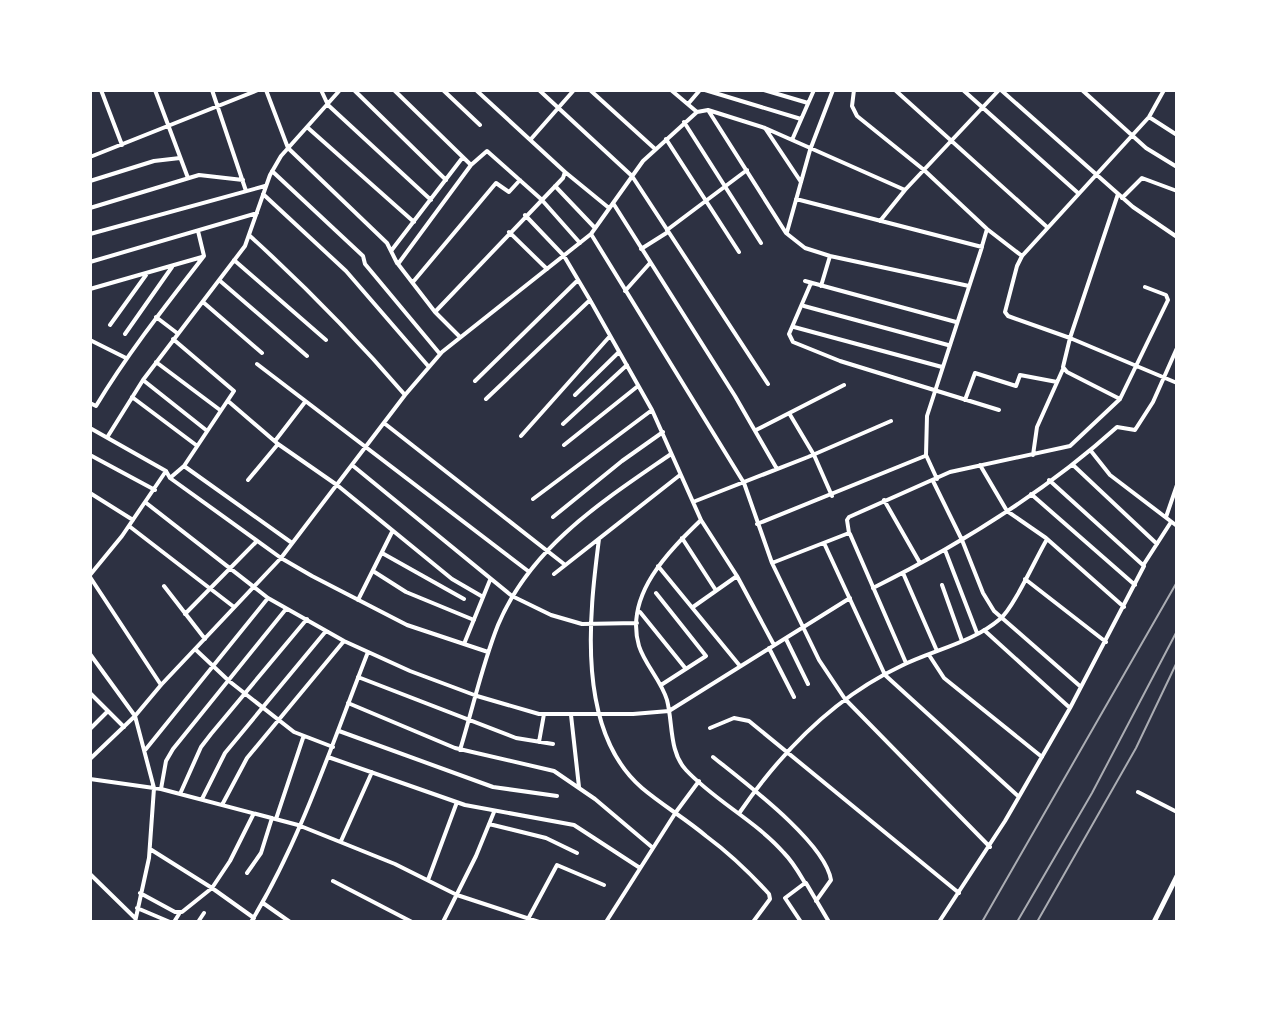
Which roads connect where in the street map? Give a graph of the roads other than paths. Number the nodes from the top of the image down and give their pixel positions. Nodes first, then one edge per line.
1 (101, 90) edge
2 (155, 90) edge
3 (212, 90) edge
4 (258, 90) edge
5 (266, 90) edge
6 (321, 90) edge
7 (340, 90) edge
8 (354, 90) edge
9 (394, 90) edge
10 (443, 90) edge
11 (476, 90) edge
12 (539, 90) edge
13 (574, 90) edge
14 (590, 90) edge
15 (671, 90) edge
16 (703, 90) edge
17 (764, 90) edge
18 (814, 90) edge
19 (833, 90) edge
20 (854, 90) edge
21 (895, 90) edge
22 (963, 90) edge
23 (1000, 90) edge
24 (1082, 90) edge
25 (1164, 90) edge
26 (808, 103) junction
27 (688, 104) junction
28 (328, 105) junction
29 (218, 106) junction
30 (558, 108) junction
31 (983, 109) junction
32 (708, 110) junction
33 (698, 112) junction
34 (1149, 117) junction
35 (801, 119) junction
36 (684, 122) junction
37 (480, 125) dead end
38 (169, 126) junction
39 (307, 127) junction
40 (765, 128) junction
41 (1177, 135) edge
42 (1132, 136) junction
43 (666, 139) junction
44 (531, 140) junction
45 (792, 140) junction
46 (951, 142) junction
47 (122, 145) junction
48 (288, 148) junction
49 (654, 148) junction
50 (810, 150) junction
51 (90, 157) edge
52 (463, 157) junction
53 (181, 158) junction
54 (471, 165) junction
55 (1177, 167) edge
56 (747, 170) junction
57 (924, 170) junction
58 (272, 171) junction
59 (565, 172) junction
60 (1097, 174) junction
61 (632, 176) junction
62 (188, 178) junction
63 (243, 180) junction
64 (446, 180) junction
65 (520, 180) junction
66 (90, 181) edge
67 (801, 182) junction
68 (265, 186) junction
69 (555, 186) junction
70 (725, 187) junction
71 (905, 190) junction
72 (246, 191) junction
73 (1177, 191) edge
74 (1078, 193) junction
75 (263, 194) junction
76 (1120, 196) junction
77 (541, 199) junction
78 (796, 199) junction
79 (431, 200) junction
80 (707, 200) junction
81 (611, 205) junction
82 (90, 208) edge
83 (257, 213) junction
84 (525, 215) junction
85 (880, 221) junction
86 (414, 222) junction
87 (1047, 227) junction
88 (595, 228) junction
89 (987, 229) junction
90 (198, 231) junction
91 (668, 231) junction
92 (509, 232) junction
93 (786, 233) junction
94 (90, 234) edge
95 (591, 234) junction
96 (250, 236) junction
97 (1177, 237) edge
98 (580, 243) junction
99 (761, 243) dead end
100 (982, 248) junction
101 (641, 249) junction
102 (391, 251) junction
103 (739, 252) dead end
104 (204, 256) junction
105 (564, 256) junction
106 (830, 256) junction
107 (1022, 256) junction
108 (234, 260) junction
109 (90, 262) edge
110 (650, 263) junction
111 (398, 264) junction
112 (174, 265) junction
113 (547, 269) junction
114 (147, 273) junction
115 (219, 280) junction
116 (578, 280) junction
117 (413, 282) junction
118 (821, 286) junction
119 (969, 286) junction
120 (1145, 287) dead end
121 (90, 289) edge
122 (625, 291) junction
123 (590, 300) junction
124 (202, 302) junction
125 (803, 306) junction
126 (435, 312) junction
127 (156, 317) junction
128 (956, 322) junction
129 (110, 325) dead end
130 (793, 327) junction
131 (177, 333) junction
132 (125, 334) dead end
133 (459, 336) junction
134 (610, 336) junction
135 (1070, 338) junction
136 (173, 339) junction
137 (90, 340) edge
138 (326, 340) dead end
139 (948, 345) junction
140 (1177, 348) edge
141 (619, 352) junction
142 (262, 353) dead end
143 (440, 354) junction
144 (307, 356) dead end
145 (126, 358) junction
146 (156, 362) junction
147 (257, 364) dead end
148 (627, 365) junction
149 (1137, 366) junction
150 (429, 367) junction
151 (942, 367) junction
152 (1063, 369) junction
153 (1164, 377) junction
154 (143, 380) junction
155 (475, 381) dead end
156 (1057, 382) junction
157 (1177, 383) edge
158 (768, 384) dead end
159 (844, 385) dead end
160 (638, 386) junction
161 (933, 391) junction
162 (405, 395) junction
163 (575, 395) dead end
164 (132, 397) junction
165 (486, 399) dead end
166 (1120, 399) junction
167 (965, 400) junction
168 (228, 401) junction
169 (305, 402) junction
170 (90, 403) edge
171 (220, 410) junction
172 (652, 410) junction
173 (999, 410) dead end
174 (789, 413) junction
175 (891, 421) dead end
176 (384, 423) junction
177 (563, 424) dead end
178 (90, 428) edge
179 (206, 430) junction
180 (756, 430) junction
181 (663, 432) junction
182 (108, 436) junction
183 (521, 436) dead end
184 (277, 442) junction
185 (196, 445) junction
186 (564, 445) dead end
187 (364, 448) junction
188 (1091, 451) junction
189 (671, 454) junction
190 (90, 455) edge
191 (814, 455) junction
192 (926, 455) junction
193 (1033, 455) junction
194 (352, 465) junction
195 (980, 465) junction
196 (1073, 465) junction
197 (184, 466) junction
198 (777, 469) junction
199 (166, 471) junction
200 (680, 475) junction
201 (170, 478) junction
202 (248, 480) dead end
203 (935, 480) junction
204 (1049, 480) junction
205 (90, 483) edge
206 (744, 483) junction
207 (337, 485) junction
208 (1177, 485) edge
209 (155, 490) junction
210 (1031, 494) junction
211 (832, 496) junction
212 (533, 499) dead end
213 (884, 500) junction
214 (145, 502) junction
215 (693, 502) junction
216 (1007, 511) junction
217 (553, 517) dead end
218 (1166, 517) junction
219 (133, 520) junction
220 (701, 520) junction
221 (1172, 522) junction
222 (757, 524) junction
223 (129, 526) junction
224 (1177, 526) edge
225 (392, 532) junction
226 (849, 533) junction
227 (682, 538) junction
228 (599, 539) junction
229 (962, 540) junction
230 (257, 541) junction
231 (1046, 541) junction
232 (824, 542) junction
233 (292, 543) junction
234 (1157, 544) junction
235 (944, 548) junction
236 (546, 550) junction
237 (382, 553) junction
238 (281, 558) junction
239 (772, 563) junction
240 (920, 563) junction
241 (564, 564) junction
242 (1144, 564) junction
243 (657, 566) junction
244 (229, 568) junction
245 (373, 571) junction
246 (529, 571) junction
247 (903, 573) junction
248 (554, 574) dead end
249 (90, 576) edge
250 (737, 576) junction
251 (1025, 579) junction
252 (490, 580) junction
253 (942, 585) dead end
254 (1135, 585) junction
255 (164, 586) dead end
256 (210, 588) junction
257 (253, 588) junction
258 (873, 588) junction
259 (715, 589) junction
260 (656, 593) dead end
261 (512, 596) junction
262 (483, 597) junction
263 (268, 598) junction
264 (850, 598) junction
265 (464, 599) dead end
266 (358, 600) junction
267 (234, 607) junction
268 (693, 607) junction
269 (1124, 607) junction
270 (286, 609) junction
271 (639, 611) junction
272 (185, 614) junction
273 (307, 619) junction
274 (1001, 619) junction
275 (474, 620) junction
276 (637, 623) junction
277 (590, 625) junction
278 (804, 629) junction
279 (984, 630) junction
280 (326, 631) junction
281 (977, 633) junction
282 (205, 639) junction
283 (786, 639) junction
284 (344, 641) junction
285 (962, 641) junction
286 (1106, 642) junction
287 (464, 644) junction
288 (771, 646) junction
289 (195, 649) junction
290 (937, 651) junction
291 (368, 652) junction
292 (488, 652) junction
293 (90, 654) edge
294 (928, 654) junction
295 (906, 663) junction
296 (740, 666) junction
297 (214, 668) junction
298 (686, 669) junction
299 (885, 675) junction
300 (358, 677) junction
301 (229, 681) junction
302 (808, 684) dead end
303 (161, 685) junction
304 (661, 685) junction
305 (1081, 687) junction
306 (245, 694) junction
307 (477, 696) junction
308 (92, 697) edge
309 (794, 697) dead end
310 (845, 699) junction
311 (348, 703) junction
312 (263, 707) junction
313 (1070, 708) junction
314 (108, 711) junction
315 (669, 711) junction
316 (544, 714) junction
317 (571, 715) junction
318 (599, 715) junction
319 (135, 716) junction
320 (469, 719) junction
321 (278, 720) junction
322 (124, 727) junction
323 (710, 728) dead end
324 (90, 729) edge
325 (339, 731) junction
326 (303, 738) junction
327 (539, 742) junction
328 (553, 744) dead end
329 (333, 747) junction
330 (146, 749) junction
331 (460, 750) junction
332 (786, 752) junction
333 (328, 757) junction
334 (713, 757) dead end
335 (1042, 757) junction
336 (90, 759) edge
337 (372, 772) junction
338 (90, 779) edge
339 (699, 781) junction
340 (579, 787) junction
341 (154, 788) junction
342 (161, 789) junction
343 (755, 791) junction
344 (1138, 792) dead end
345 (180, 794) junction
346 (557, 796) dead end
347 (1018, 796) junction
348 (202, 800) junction
349 (457, 802) junction
350 (222, 805) junction
351 (494, 812) junction
352 (676, 812) junction
353 (1177, 812) edge
354 (740, 813) junction
355 (254, 814) junction
356 (274, 819) junction
357 (489, 824) junction
358 (298, 825) junction
359 (341, 841) junction
360 (990, 847) junction
361 (653, 848) junction
362 (150, 849) junction
363 (577, 853) dead end
364 (640, 868) junction
365 (247, 873) dead end
366 (90, 874) edge
367 (1177, 876) edge
368 (428, 880) junction
369 (333, 881) dead end
370 (805, 883) junction
371 (604, 885) dead end
372 (212, 888) junction
373 (140, 893) junction
374 (959, 893) junction
375 (457, 895) junction
376 (816, 901) junction
377 (263, 903) junction
378 (137, 908) junction
379 (204, 913) dead end
380 (179, 914) junction
381 (517, 915) junction
382 (528, 919) junction
383 (135, 920) edge
384 (252, 920) edge
385 (172, 922) edge
386 (198, 922) edge
387 (290, 922) edge
388 (412, 922) edge
389 (443, 922) edge
390 (514, 922) edge
391 (539, 922) edge
392 (606, 922) edge
393 (753, 922) edge
394 (801, 922) edge
395 (829, 922) edge
396 (939, 922) edge
397 (1154, 922) edge

1 - 47 street
2 - 38 street
3 - 29 street
4 - 29 street
5 - 48 street
6 - 28 street
7 - 28 street
8 - 64 street
9 - 52 street
10 - 37 street
11 - 44 street
12 - 30 street
13 - 30 street
14 - 49 street
15 - 27 street
16 - 27 street
16 - 35 street
17 - 26 street
18 - 26 street
19 - 50 street
20 - 57 street
21 - 46 street
22 - 31 street
23 - 31 street
23 - 60 street
24 - 42 street
25 - 34 street
26 - 35 street
27 - 33 street
28 - 39 street
28 - 79 street
29 - 38 street
29 - 63 street
30 - 44 street
30 - 61 street
31 - 46 street
31 - 74 street
32 - 33 street
32 - 40 street
32 - 56 street
33 - 36 street
34 - 41 street
34 - 42 street
35 - 45 street
36 - 43 street
36 - 70 street
38 - 47 street
38 - 53 street
39 - 48 street
39 - 86 street
40 - 45 street
40 - 67 street
42 - 55 street
42 - 60 street
43 - 49 street
43 - 80 street
44 - 59 street
45 - 50 street
46 - 57 street
46 - 87 street
47 - 51 street
48 - 58 street
48 - 102 street
49 - 61 street
50 - 67 street
50 - 71 street
52 - 54 street
52 - 64 street
53 - 62 street
53 - 66 street
54 - 65 street
54 - 111 street
56 - 70 street
56 - 93 street
57 - 71 street
57 - 89 street
58 - 68 street
58 - 143 street
59 - 69 street
59 - 81 street
60 - 74 street
60 - 76 street
61 - 81 street
61 - 91 street
62 - 63 street
62 - 82 street
63 - 72 street
64 - 79 street
65 - 77 street
65 - 117 street
67 - 78 street
68 - 72 street
68 - 75 street
69 - 77 street
69 - 88 street
70 - 80 street
70 - 99 street
71 - 85 street
72 - 94 street
73 - 76 street
74 - 87 street
75 - 83 street
75 - 150 street
76 - 97 street
76 - 135 street
77 - 84 street
77 - 98 street
78 - 85 street
78 - 93 street
79 - 86 street
80 - 91 street
80 - 103 street
81 - 88 street
81 - 101 street
83 - 90 street
83 - 96 street
84 - 92 street
84 - 105 street
85 - 100 street
86 - 102 street
87 - 107 street
88 - 95 street
89 - 100 street
89 - 107 street
90 - 104 street
90 - 109 street
91 - 101 street
91 - 158 street
92 - 113 street
92 - 126 street
93 - 106 street
95 - 98 street
95 - 122 street
96 - 108 street
96 - 162 street
98 - 105 street
100 - 119 street
101 - 110 street
102 - 111 street
104 - 112 street
104 - 127 street
105 - 113 street
105 - 116 street
106 - 118 street
106 - 119 street
107 - 135 street
108 - 115 street
108 - 138 street
110 - 122 street
110 - 180 street
111 - 117 street
112 - 114 street
112 - 132 street
113 - 133 street
114 - 121 street
114 - 129 street
115 - 124 street
115 - 144 street
116 - 123 street
116 - 155 street
117 - 126 street
118 - 125 street
118 - 128 street
119 - 128 street
120 - 149 street
122 - 206 street
123 - 134 street
123 - 165 street
124 - 131 street
124 - 142 street
125 - 130 street
125 - 139 street
126 - 133 street
127 - 131 street
127 - 145 street
128 - 139 street
130 - 151 street
130 - 161 street
131 - 136 street
133 - 143 street
134 - 141 street
134 - 183 street
135 - 149 street
135 - 152 street
136 - 146 street
136 - 168 street
137 - 145 street
139 - 151 street
140 - 153 street
141 - 148 street
141 - 163 street
143 - 150 street
145 - 170 street
146 - 154 street
146 - 171 street
147 - 169 street
148 - 160 street
148 - 177 street
149 - 153 street
149 - 166 street
150 - 162 street
151 - 161 street
152 - 156 street
152 - 166 street
153 - 157 street
153 - 188 street
154 - 164 street
154 - 179 street
156 - 167 street
156 - 193 street
159 - 174 street
160 - 172 street
160 - 186 street
161 - 167 street
161 - 192 street
162 - 176 street
164 - 182 street
164 - 185 street
166 - 193 street
167 - 173 street
168 - 171 street
168 - 184 street
169 - 184 street
169 - 187 street
171 - 179 street
172 - 181 street
172 - 212 street
174 - 180 street
174 - 191 street
175 - 191 street
176 - 187 street
176 - 236 street
178 - 182 street
179 - 185 street
180 - 198 street
181 - 189 street
181 - 217 street
182 - 199 street
184 - 202 street
184 - 207 street
185 - 197 street
187 - 194 street
187 - 246 street
188 - 196 street
188 - 218 street
189 - 200 street
189 - 236 street
190 - 209 street
191 - 198 street
191 - 211 street
192 - 203 street
192 - 211 street
193 - 195 street
194 - 207 street
194 - 252 street
195 - 203 street
195 - 216 street
196 - 204 street
196 - 234 street
197 - 201 street
197 - 233 street
198 - 206 street
199 - 201 street
199 - 209 street
200 - 215 street
200 - 228 street
201 - 230 street
203 - 213 street
203 - 229 street
204 - 210 street
204 - 242 street
205 - 219 street
206 - 215 street
206 - 222 street
207 - 225 street
207 - 233 street
208 - 218 street
209 - 214 street
210 - 216 street
210 - 254 street
211 - 222 street
213 - 226 street
213 - 240 street
214 - 219 street
214 - 244 street
215 - 220 street
216 - 229 street
216 - 231 street
218 - 221 street
219 - 223 street
220 - 227 street
220 - 250 street
221 - 224 street
221 - 234 street
222 - 239 street
223 - 249 street
223 - 256 street
225 - 237 street
225 - 262 street
226 - 232 street
226 - 258 street
227 - 243 street
227 - 259 street
228 - 241 street
228 - 277 street
229 - 235 street
229 - 274 street
230 - 238 street
230 - 244 street
231 - 251 street
231 - 269 street
232 - 239 street
232 - 264 street
233 - 238 street
234 - 242 street
235 - 240 street
235 - 281 street
236 - 241 street
236 - 246 street
237 - 245 street
237 - 265 street
238 - 257 street
238 - 266 street
239 - 278 street
240 - 247 street
241 - 248 street
242 - 254 street
243 - 268 street
243 - 271 street
244 - 256 street
244 - 257 street
245 - 266 street
245 - 275 street
246 - 261 street
247 - 258 street
247 - 290 street
249 - 303 street
250 - 259 street
250 - 288 street
251 - 274 street
251 - 286 street
252 - 261 street
252 - 262 street
253 - 285 street
254 - 269 street
255 - 272 street
256 - 267 street
256 - 272 street
257 - 263 street
257 - 267 street
258 - 295 street
259 - 268 street
260 - 298 street
261 - 277 street
261 - 292 street
262 - 275 street
263 - 270 street
263 - 297 street
264 - 278 street
264 - 299 street
266 - 287 street
267 - 282 street
268 - 296 street
269 - 286 street
270 - 273 street
270 - 301 street
271 - 276 street
271 - 298 street
272 - 282 street
273 - 280 street
273 - 306 street
274 - 279 street
274 - 305 street
275 - 287 street
276 - 277 street
276 - 304 street
277 - 318 street
278 - 283 street
278 - 310 street
279 - 281 street
279 - 313 street
280 - 284 street
280 - 312 street
281 - 285 street
282 - 289 street
283 - 288 street
283 - 302 street
284 - 291 street
284 - 321 street
285 - 290 street
286 - 305 street
287 - 292 street
288 - 296 street
288 - 309 street
289 - 297 street
289 - 303 street
290 - 294 street
291 - 300 street
291 - 307 street
292 - 307 street
293 - 319 street
294 - 295 street
294 - 335 street
295 - 299 street
296 - 315 street
297 - 301 street
297 - 330 street
298 - 304 street
299 - 310 street
299 - 347 street
300 - 311 street
300 - 320 street
301 - 306 street
301 - 342 street
303 - 319 street
304 - 315 street
305 - 313 street
306 - 312 street
306 - 345 street
307 - 316 street
307 - 320 street
308 - 314 street
310 - 332 street
310 - 360 street
311 - 325 street
311 - 331 street
312 - 321 street
312 - 348 street
313 - 335 street
314 - 322 street
314 - 324 street
315 - 318 street
315 - 339 street
316 - 317 street
316 - 327 street
317 - 318 street
317 - 340 street
318 - 352 street
319 - 322 street
319 - 330 street
320 - 327 street
320 - 331 street
321 - 326 street
321 - 350 street
322 - 336 street
323 - 332 street
325 - 329 street
325 - 346 street
326 - 329 street
326 - 356 street
327 - 328 street
329 - 333 street
330 - 341 street
331 - 340 street
332 - 343 street
332 - 374 street
333 - 337 street
333 - 358 street
334 - 343 street
335 - 347 street
337 - 349 street
337 - 359 street
338 - 341 street
339 - 352 street
339 - 354 street
340 - 361 street
341 - 342 street
341 - 362 street
342 - 345 street
343 - 354 street
343 - 376 street
344 - 353 street
345 - 348 street
347 - 360 street
348 - 350 street
349 - 351 street
349 - 368 street
350 - 355 street
351 - 357 street
351 - 364 street
352 - 361 street
352 - 393 street
354 - 370 street
355 - 356 street
355 - 372 street
356 - 358 street
356 - 365 street
357 - 363 street
357 - 375 street
358 - 359 street
358 - 377 street
359 - 368 street
360 - 374 street
361 - 364 street
362 - 372 street
362 - 373 street
364 - 392 street
366 - 383 street
367 - 397 main road
368 - 375 street
369 - 388 street
370 - 376 street
370 - 394 street
371 - 382 street
372 - 380 street
372 - 384 street
373 - 378 street
373 - 380 street
374 - 396 street
375 - 381 street
375 - 389 street
376 - 395 street
377 - 384 street
377 - 387 street
378 - 383 street
378 - 385 street
379 - 386 street
380 - 385 street
381 - 382 street
381 - 390 street
382 - 391 street

